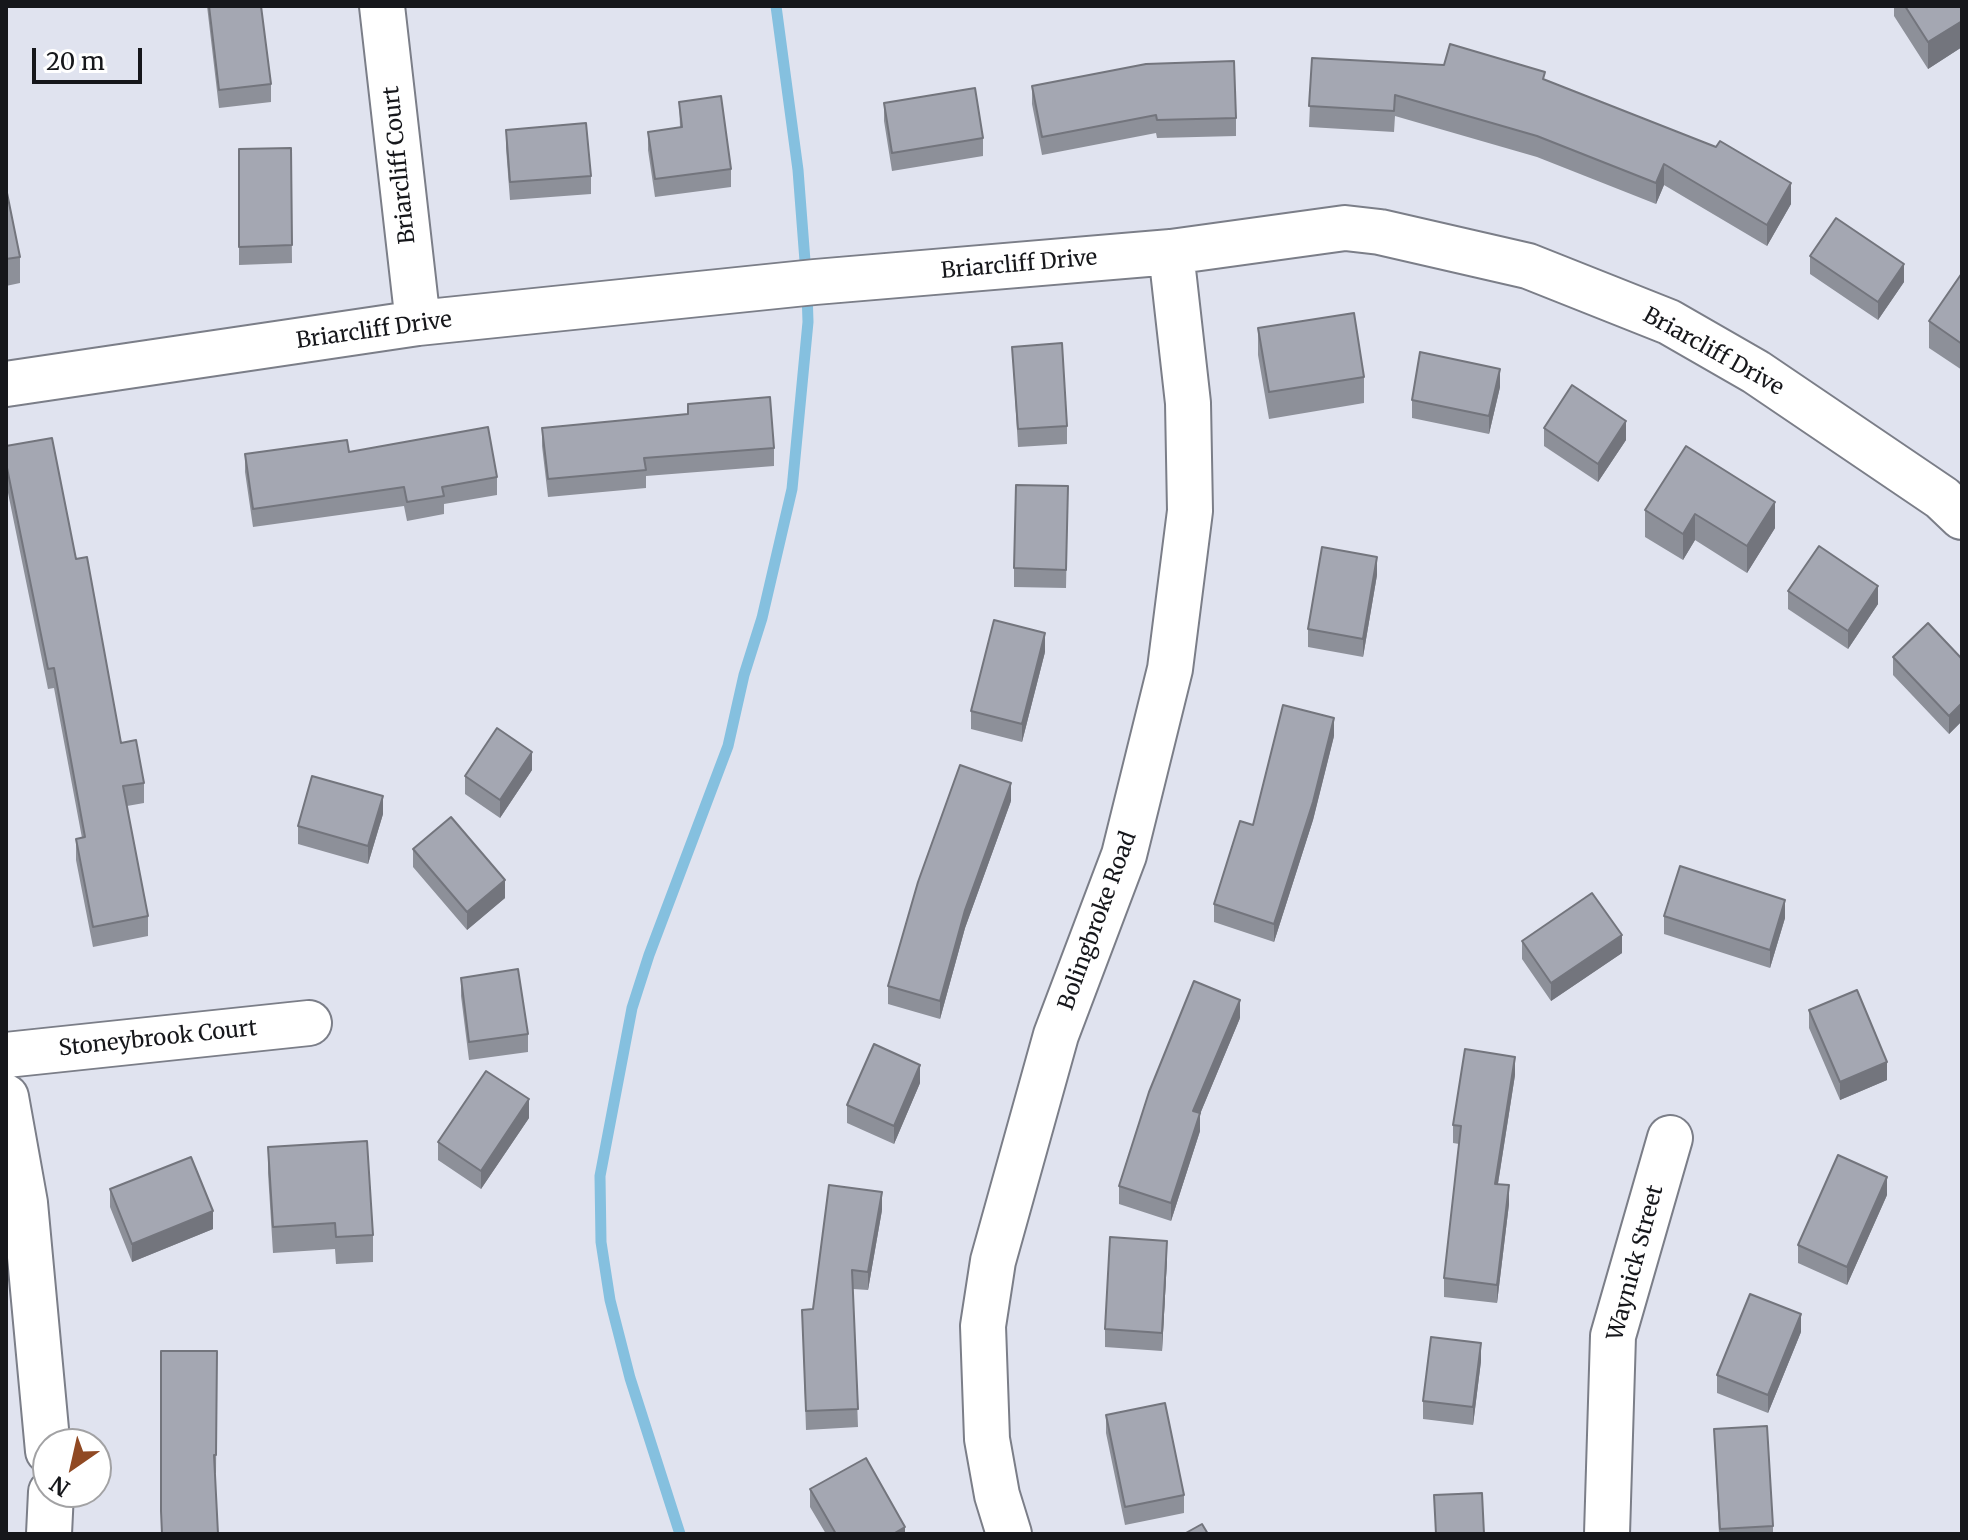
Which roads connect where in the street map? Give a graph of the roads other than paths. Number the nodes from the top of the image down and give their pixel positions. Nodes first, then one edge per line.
1 (382, 6) edge
2 (1171, 252) junction
3 (418, 323) junction
4 (6, 384) edge
5 (1962, 517) edge
6 (309, 1023) dead end
7 (6, 1055) edge
8 (6, 1097) edge
9 (1670, 1138) dead end
10 (46, 1428) edge
11 (50, 1508) edge
12 (49, 1534) edge
13 (1009, 1534) edge
14 (1607, 1534) edge

1 - 3 street, Briarcliff Court
2 - 3 street, Briarcliff Drive
2 - 5 street, Briarcliff Drive
2 - 13 street, Bolingbroke Road
3 - 4 street, Briarcliff Drive
6 - 7 street, Stoneybrook Court
8 - 10 street
9 - 14 street, Waynick Street
11 - 12 street

